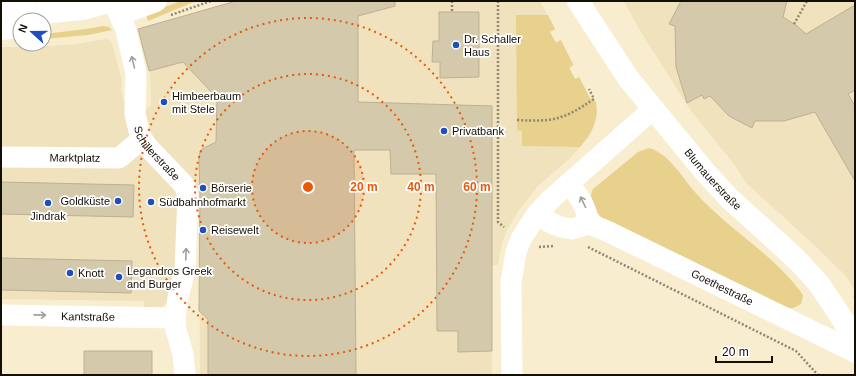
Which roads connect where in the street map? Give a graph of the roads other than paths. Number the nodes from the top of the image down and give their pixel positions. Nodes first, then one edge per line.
1 (113, 1) edge
2 (578, 1) edge
3 (1, 6) edge
4 (161, 9) edge
5 (22, 12) edge
6 (52, 15) edge
7 (12, 28) edge
8 (1, 29) edge
9 (653, 110) junction
10 (142, 139) junction
11 (1, 157) edge
12 (569, 184) junction
13 (537, 214) junction
14 (581, 232) junction
15 (1, 314) edge
16 (175, 318) junction
17 (849, 322) edge
18 (855, 348) edge
19 (855, 352) edge
20 (185, 375) edge
21 (512, 375) edge

1 - 4 main road
1 - 6 main road
10 -> 1 street, Schillerstraße
2 - 9 main road, Blumauerstraße
3 - 5 main road
7 - 8 main road
9 - 12 street
9 - 17 main road, Blumauerstraße
10 - 11 street, Marktplatz
16 -> 10 street, Schillerstraße
12 - 13 street
14 -> 12 street
13 - 14 street, Goethestraße
13 - 21 street
14 - 19 street, Goethestraße
15 -> 16 street, Kantstraße
16 - 20 street, Schillerstraße
17 - 18 main road, Blumauerstraße

